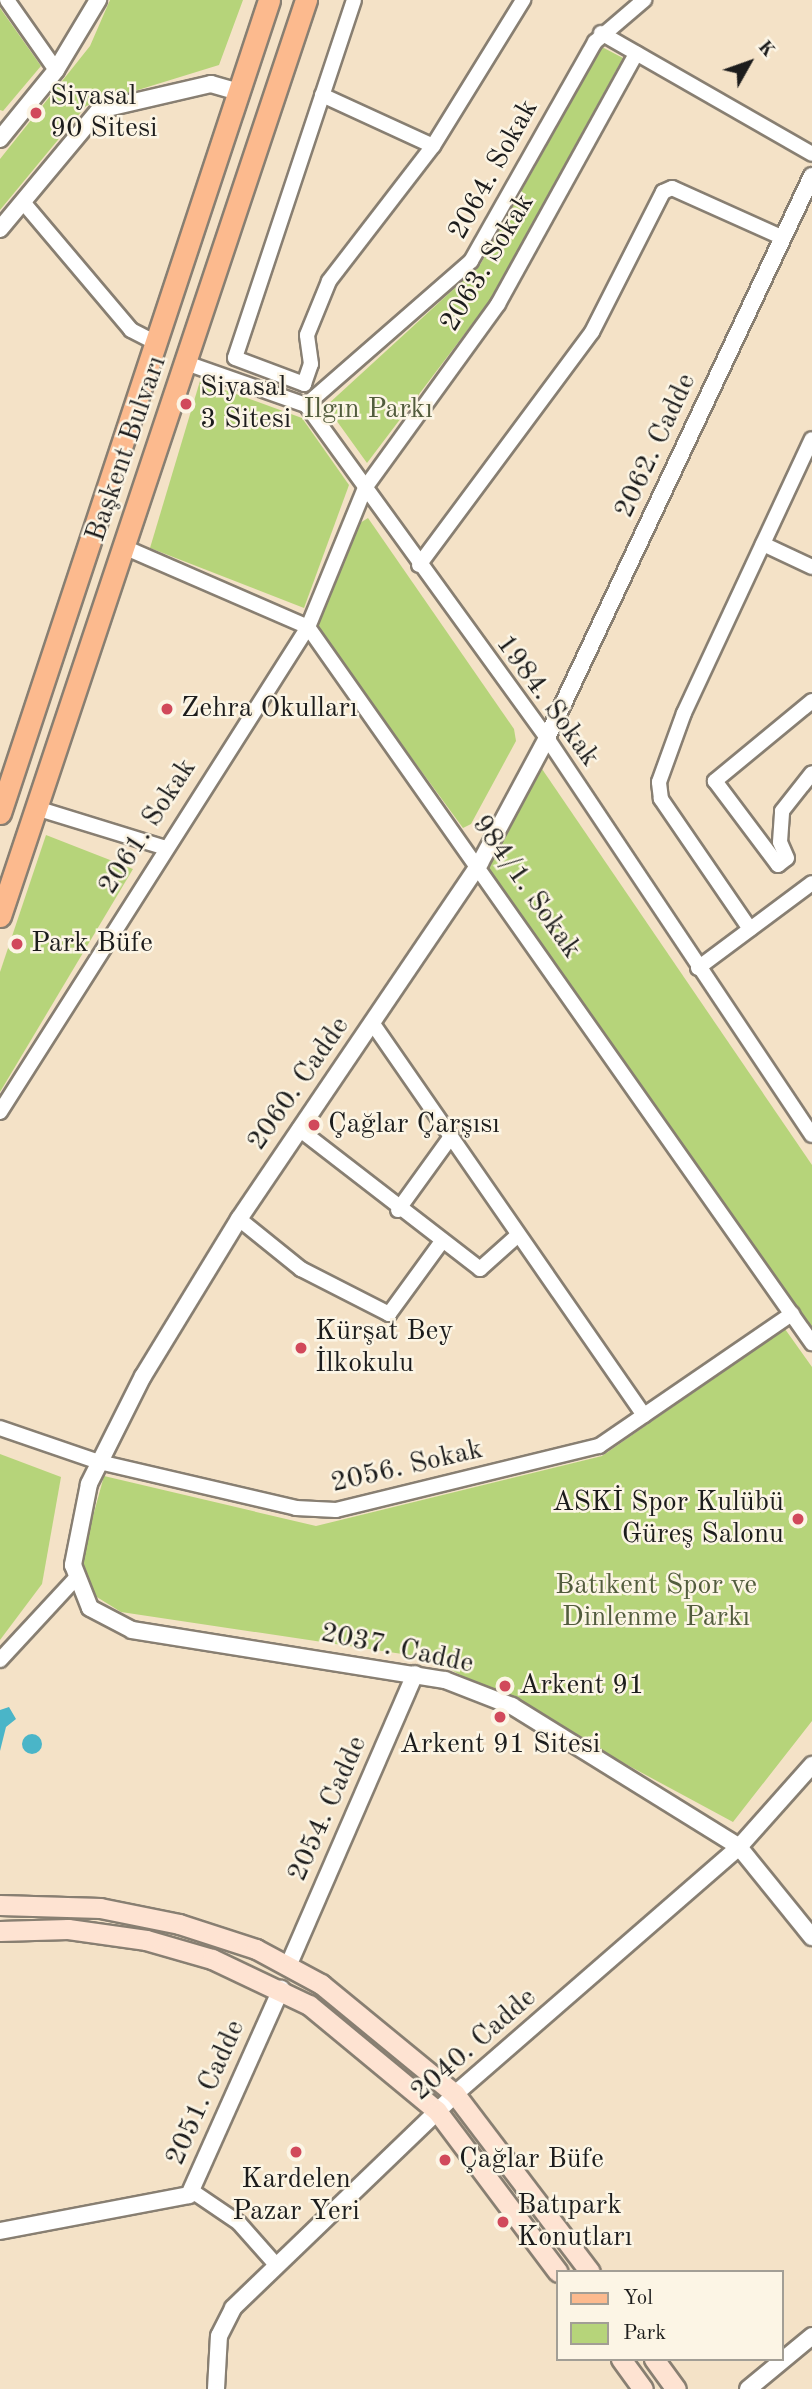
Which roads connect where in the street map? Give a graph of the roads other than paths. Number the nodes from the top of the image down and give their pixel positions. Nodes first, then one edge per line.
1 (7, 0) edge
2 (98, 0) edge
3 (269, 0) edge
4 (306, 0) edge
5 (354, 0) edge
6 (523, 0) edge
7 (643, 0) edge
8 (601, 33) junction
9 (636, 54) junction
10 (56, 70) junction
11 (239, 92) junction
12 (323, 95) junction
13 (2, 132) edge
14 (433, 146) junction
15 (812, 154) edge
16 (812, 176) edge
17 (23, 202) junction
18 (806, 205) edge
19 (0, 229) edge
20 (781, 237) junction
21 (156, 343) junction
22 (186, 363) junction
23 (306, 405) junction
24 (812, 439) edge
25 (365, 488) junction
26 (763, 544) junction
27 (124, 547) junction
28 (419, 565) junction
29 (812, 567) edge
30 (308, 627) junction
31 (812, 701) edge
32 (547, 738) junction
33 (812, 773) edge
34 (36, 808) junction
35 (0, 813) edge
36 (163, 847) junction
37 (480, 863) junction
38 (812, 883) edge
39 (0, 916) edge
40 (750, 929) junction
41 (698, 968) junction
42 (373, 1024) junction
43 (0, 1112) edge
44 (299, 1129) junction
45 (812, 1135) edge
46 (450, 1138) junction
47 (398, 1210) junction
48 (239, 1219) junction
49 (518, 1235) junction
50 (440, 1244) junction
51 (792, 1314) junction
52 (812, 1343) edge
53 (644, 1415) junction
54 (0, 1428) edge
55 (99, 1462) junction
56 (75, 1578) junction
57 (0, 1660) edge
58 (415, 1674) junction
59 (812, 1765) edge
60 (739, 1847) junction
61 (0, 1905) edge
62 (0, 1931) edge
63 (812, 1937) edge
64 (289, 1964) junction
65 (281, 1989) junction
66 (455, 2094) junction
67 (437, 2111) junction
68 (192, 2191) junction
69 (0, 2231) edge
70 (277, 2266) junction
71 (556, 2270) edge
72 (588, 2270) edge
73 (812, 2336) edge
74 (784, 2359) edge
75 (622, 2361) edge
76 (655, 2361) edge
77 (782, 2361) edge
78 (216, 2389) edge
79 (643, 2389) edge
80 (676, 2389) edge
81 (748, 2389) edge

1 - 10 street
2 - 10 street
3 - 11 main road, Başkent Bulvarı
4 - 22 main road, Başkent Bulvarı
5 - 12 street
6 - 14 street
7 - 8 street, 2064. Sokak
8 - 9 street
8 - 23 street, 2064. Sokak
9 - 15 street
9 - 25 street, 2063. Sokak
10 - 13 street
11 - 17 street
11 - 21 main road, Başkent Bulvarı
12 - 14 street
12 - 14 street
16 - 18 street, 2062. Cadde
17 - 19 street
17 - 21 street
18 - 20 street, 2062. Cadde
20 - 28 street
20 - 32 street, 2062. Cadde
21 - 35 main road, Başkent Bulvarı
22 - 23 street
22 - 27 main road, Başkent Bulvarı
23 - 25 street, 1984. Sokak
24 - 26 street
25 - 28 street, 1984. Sokak
25 - 30 street, 2061. Sokak
26 - 29 street
26 - 40 street
27 - 30 street
27 - 34 main road, Başkent Bulvarı
28 - 32 street, 1984. Sokak
30 - 36 street, 2061. Sokak
30 - 37 street, 984/1. Sokak
31 - 33 street
32 - 37 street, 2060. Cadde
32 - 41 street, 1984. Sokak
34 - 36 street
34 - 39 main road, Başkent Bulvarı
36 - 43 street, 2061. Sokak
37 - 42 street, 2060. Cadde
37 - 51 street, 984/1. Sokak
38 - 40 street
40 - 41 street
41 - 45 street, 1984. Sokak
42 - 44 street, 2060. Cadde
42 - 46 street
44 - 47 street
44 - 48 street, 2060. Cadde
46 - 47 street
46 - 49 street
47 - 50 street
48 - 50 street
48 - 55 street, 2060. Cadde
49 - 50 street
49 - 53 street
51 - 52 street, 984/1. Sokak
51 - 53 street, 2056. Sokak
53 - 55 street, 2056. Sokak
54 - 55 street, 2056. Sokak
55 - 56 street
56 - 57 street
56 - 58 street, 2037. Cadde
58 - 60 street, 2037. Cadde
58 - 64 street, 2054. Cadde
59 - 60 street, 2040. Cadde
60 - 63 street, 2037. Cadde
60 - 66 street, 2040. Cadde
61 - 64 main road
62 - 65 main road
64 - 66 main road
65 - 67 main road
65 - 68 street, 2051. Cadde
66 - 67 street, 2040. Cadde
66 - 72 main road
67 - 70 street, 2040. Cadde
67 - 71 main road
68 - 69 street, 2051. Cadde
68 - 70 street
70 - 78 street, 2040. Cadde
73 - 74 street
75 - 79 main road
76 - 80 main road
77 - 81 street

